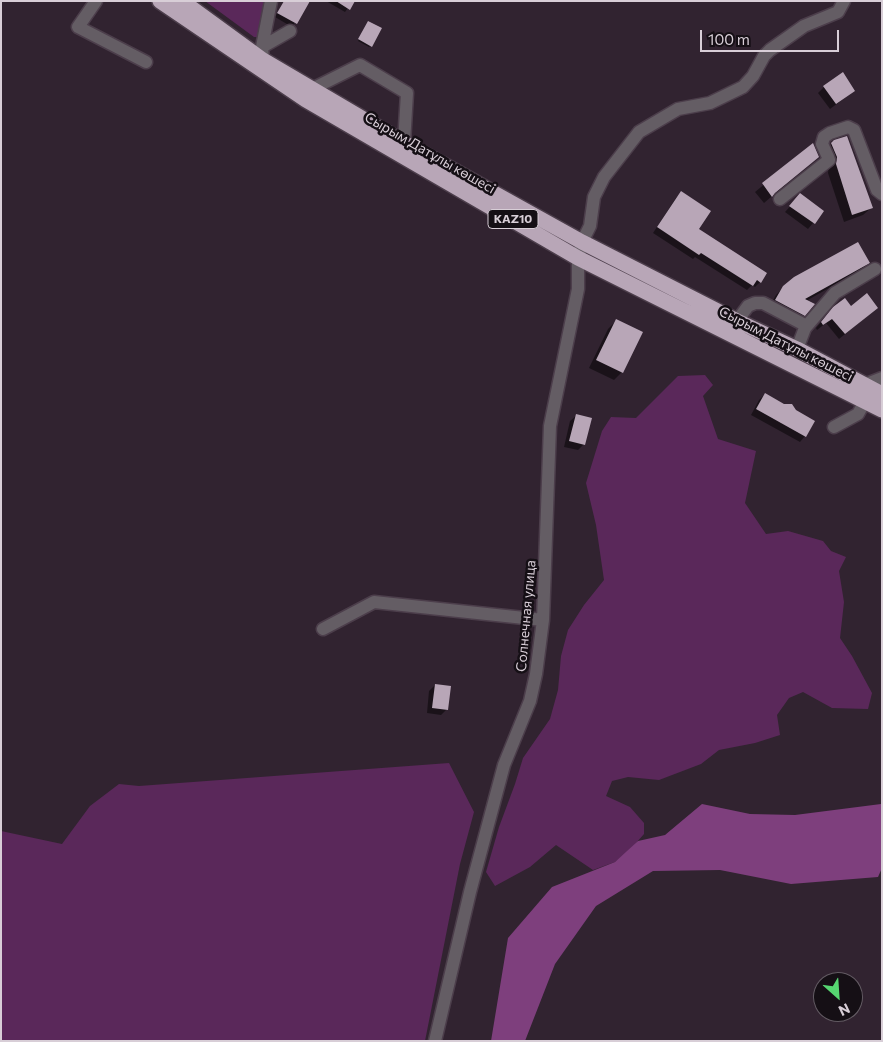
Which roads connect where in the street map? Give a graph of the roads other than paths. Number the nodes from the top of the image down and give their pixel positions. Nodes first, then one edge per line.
1 (96, 1) edge
2 (160, 1) edge
3 (182, 1) edge
4 (271, 1) edge
5 (844, 1) edge
6 (290, 31) dead end
7 (262, 54) junction
8 (146, 62) dead end
9 (312, 89) junction
10 (404, 144) junction
11 (882, 194) edge
12 (780, 199) dead end
13 (582, 242) junction
14 (578, 258) junction
15 (875, 269) dead end
16 (737, 321) junction
17 (805, 328) junction
18 (797, 349) junction
19 (882, 378) edge
20 (864, 385) junction
21 (882, 394) edge
22 (865, 401) junction
23 (882, 410) edge
24 (834, 427) dead end
25 (543, 620) junction
26 (323, 629) dead end
27 (435, 1041) edge

1 - 8 street
2 - 14 highway, Сырым Датұлы көшесі / KAZ10
3 - 7 highway, Сырым Датұлы көшесі / KAZ10
4 - 7 street
5 - 13 street, Солнечная улица
6 - 7 street
7 - 9 highway, Сырым Датұлы көшесі / KAZ10
9 - 10 highway, Сырым Датұлы көшесі / KAZ10
9 - 10 street
10 - 13 highway, Сырым Датұлы көшесі / KAZ10
11 - 12 street
13 - 14 street, Солнечная улица
13 - 16 highway, Сырым Датұлы көшесі / KAZ10
14 - 22 highway, Сырым Датұлы көшесі / KAZ10
14 - 25 street, Солнечная улица
15 - 17 street
16 - 17 street
16 - 18 highway, Сырым Датұлы көшесі / KAZ10
17 - 18 street
18 - 20 highway, Сырым Датұлы көшесі / KAZ10
19 - 20 street
20 - 21 highway, Сырым Датұлы көшесі / KAZ10
22 - 23 highway, Сырым Датұлы көшесі / KAZ10
22 - 24 street
25 - 26 street
25 - 27 street, Солнечная улица

